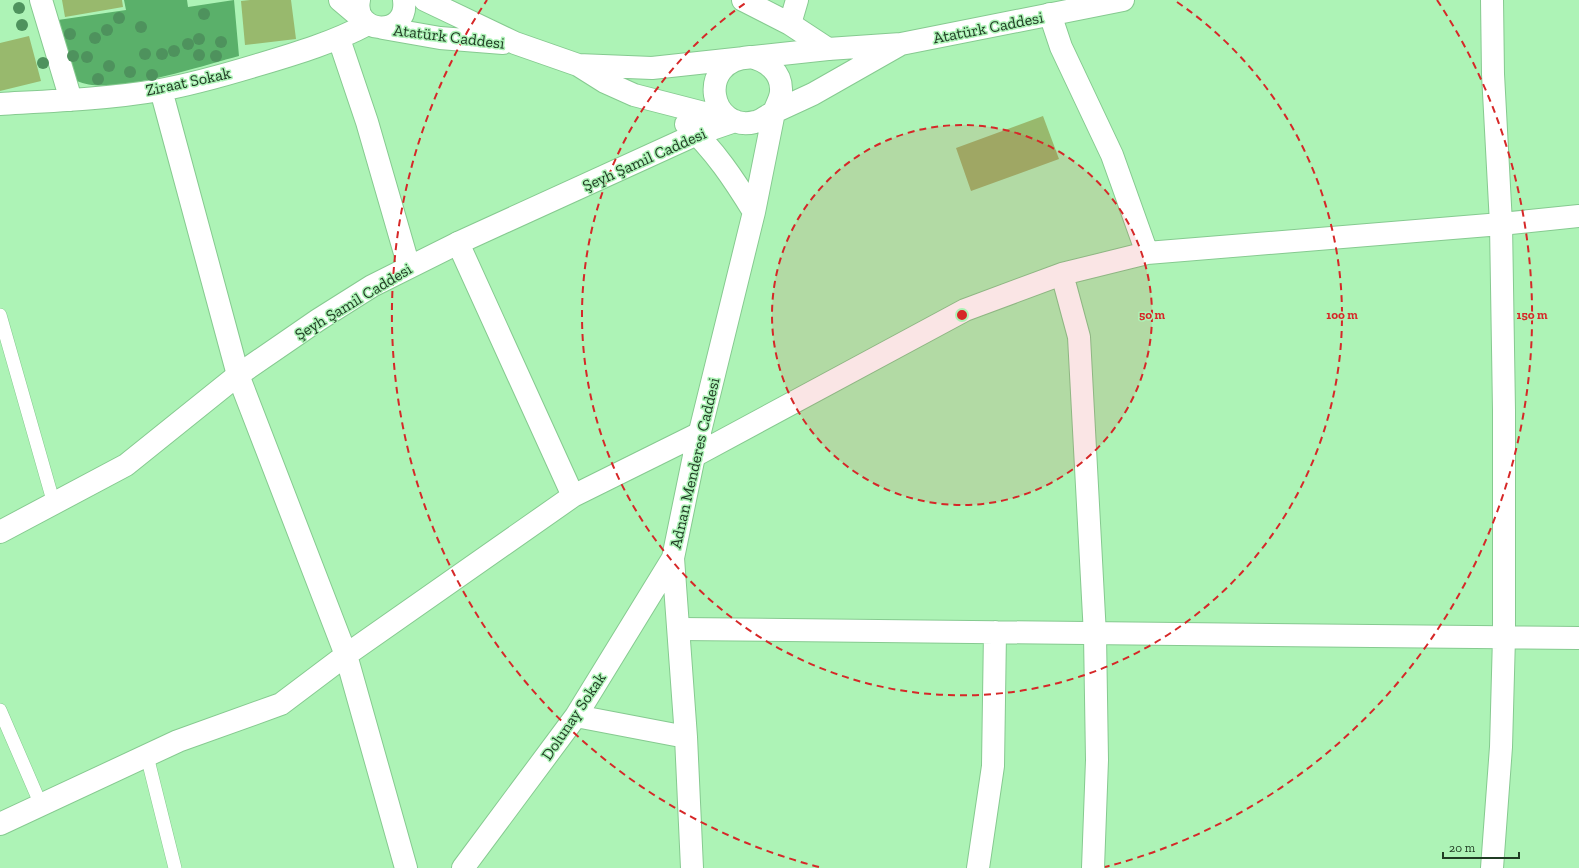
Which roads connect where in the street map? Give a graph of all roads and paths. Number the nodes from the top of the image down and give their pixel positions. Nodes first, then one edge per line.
1 (41, 0) edge
2 (340, 0) edge
3 (359, 0) edge
4 (404, 0) edge
5 (425, 0) edge
6 (743, 0) edge
7 (797, 0) edge
8 (1122, 0) edge
9 (1492, 0) edge
10 (1050, 14) junction
11 (790, 24) junction
12 (376, 26) junction
13 (338, 39) junction
14 (514, 43) junction
15 (901, 44) junction
16 (828, 49) junction
17 (739, 58) junction
18 (578, 65) junction
19 (161, 90) junction
20 (71, 100) junction
21 (0, 104) edge
22 (663, 104) junction
23 (774, 112) junction
24 (735, 121) junction
25 (697, 134) junction
26 (754, 212) junction
27 (1579, 216) edge
28 (1501, 224) junction
29 (458, 243) junction
30 (1147, 253) junction
31 (409, 267) junction
32 (1062, 274) junction
33 (0, 315) edge
34 (238, 375) junction
35 (700, 434) junction
36 (694, 456) junction
37 (573, 496) junction
38 (54, 504) junction
39 (0, 532) edge
40 (673, 558) junction
41 (680, 629) junction
42 (995, 632) junction
43 (1095, 635) junction
44 (1504, 637) junction
45 (1579, 638) edge
46 (346, 656) junction
47 (0, 710) edge
48 (576, 716) junction
49 (686, 737) junction
50 (147, 756) junction
51 (41, 805) junction
52 (0, 824) edge
53 (175, 868) edge
54 (406, 868) edge
55 (463, 868) edge
56 (692, 868) edge
57 (978, 868) edge
58 (1093, 868) edge
59 (1492, 868) edge

1 - 20 street
2 - 12 street
3 - 12 street
4 - 12 street, Ziraat Sokak
5 - 14 street, Atatürk Caddesi
6 - 11 street
7 - 11 street
8 - 10 street, Atatürk Caddesi
9 - 28 street
10 - 15 street, Atatürk Caddesi
10 - 30 street
11 - 16 street
12 - 13 street, Ziraat Sokak
12 - 14 street, Atatürk Caddesi
13 - 19 street, Ziraat Sokak
13 - 31 street
14 - 18 street, Atatürk Caddesi
15 - 16 street
15 - 23 street
16 - 17 street
17 - 18 street
17 - 23 street
17 - 24 street
18 - 22 street
19 - 20 street, Ziraat Sokak
19 - 34 street
20 - 21 street, Ziraat Sokak
22 - 24 street
22 - 25 street
23 - 24 street
23 - 26 street, Adnan Menderes Caddesi
24 - 25 street, Şeyh Şamil Caddesi
25 - 26 street
25 - 29 street, Şeyh Şamil Caddesi
26 - 35 street, Adnan Menderes Caddesi
27 - 28 street
28 - 30 street
28 - 44 street
29 - 31 street, Şeyh Şamil Caddesi
29 - 37 street
30 - 32 street
31 - 34 street, Şeyh Şamil Caddesi
32 - 36 street
32 - 43 street
33 - 38 lane
34 - 38 street, Şeyh Şamil Caddesi
34 - 46 street
35 - 36 street, Adnan Menderes Caddesi
35 - 37 street
36 - 40 street, Adnan Menderes Caddesi
37 - 46 street
38 - 39 street, Şeyh Şamil Caddesi
40 - 41 street, Adnan Menderes Caddesi
40 - 48 street, Dolunay Sokak
41 - 42 street
41 - 49 street, Adnan Menderes Caddesi
42 - 43 street
42 - 57 street
43 - 44 street
43 - 58 street
44 - 45 street
44 - 59 street
46 - 50 street
46 - 54 street
47 - 51 lane
48 - 49 street
48 - 55 street, Dolunay Sokak
49 - 56 street, Adnan Menderes Caddesi
50 - 51 street
50 - 53 lane
51 - 52 street

